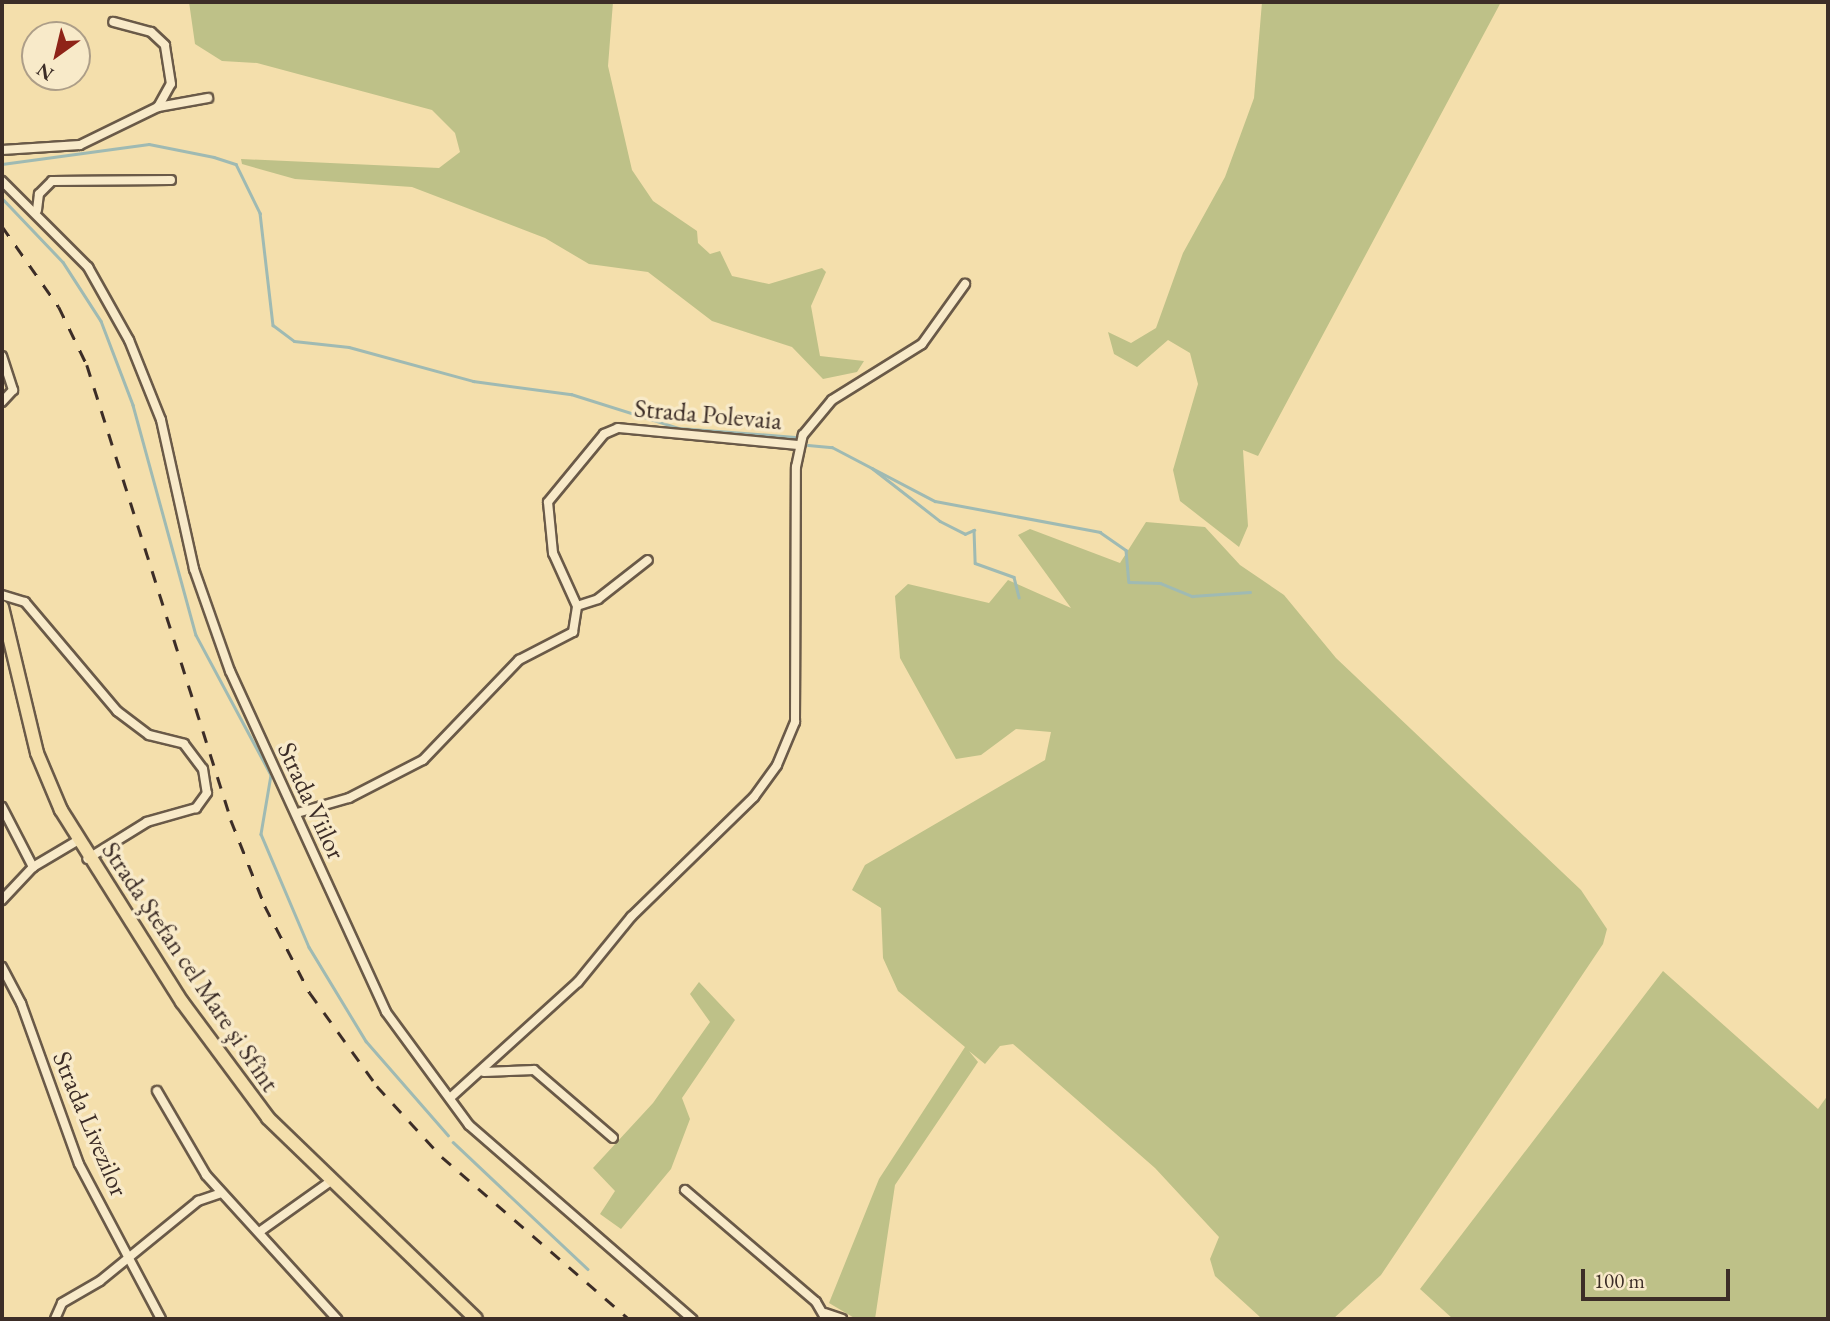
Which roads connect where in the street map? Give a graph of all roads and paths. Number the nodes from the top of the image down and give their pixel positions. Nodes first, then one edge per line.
1 (113, 22) dead end
2 (208, 98) dead end
3 (158, 107) junction
4 (2, 150) edge
5 (171, 180) dead end
6 (2, 181) edge
7 (37, 210) junction
8 (965, 284) dead end
9 (2, 356) edge
10 (2, 402) edge
11 (799, 445) junction
12 (648, 560) dead end
13 (2, 596) edge
14 (577, 606) junction
15 (2, 607) edge
16 (3, 622) edge
17 (2, 807) edge
18 (298, 813) junction
19 (76, 841) junction
20 (87, 859) junction
21 (33, 867) junction
22 (2, 900) edge
23 (2, 967) edge
24 (481, 1073) junction
25 (157, 1091) dead end
26 (450, 1098) junction
27 (613, 1138) dead end
28 (331, 1181) junction
29 (685, 1190) dead end
30 (221, 1193) junction
31 (262, 1230) junction
32 (128, 1256) junction
33 (55, 1316) edge
34 (825, 1316) edge
35 (161, 1319) edge
36 (337, 1319) edge
37 (476, 1319) edge
38 (692, 1319) edge
39 (842, 1319) edge

1 - 3 street
2 - 3 street
3 - 4 street
5 - 7 street
6 - 7 street, Strada Viilor
7 - 18 street, Strada Viilor
8 - 11 street
9 - 10 street
11 - 14 street, Strada Polevaia
11 - 24 street
12 - 14 street
13 - 20 street
14 - 18 street
15 - 16 main road, Strada Ştefan cel Mare şi Sfînt
16 - 19 main road, Strada Ştefan cel Mare şi Sfînt
17 - 21 street
18 - 26 street, Strada Viilor
19 - 20 main road, Strada Ştefan cel Mare şi Sfînt
19 - 21 street
20 - 28 main road, Strada Ştefan cel Mare şi Sfînt
21 - 22 street
23 - 32 street, Strada Livezilor
24 - 26 street
24 - 27 street
25 - 30 street
26 - 38 street, Strada Viilor
28 - 31 street
28 - 37 main road, Strada Ştefan cel Mare şi Sfînt
29 - 34 street
30 - 31 street
30 - 32 street
31 - 36 street
32 - 33 street
32 - 35 street, Strada Livezilor
34 - 39 street

